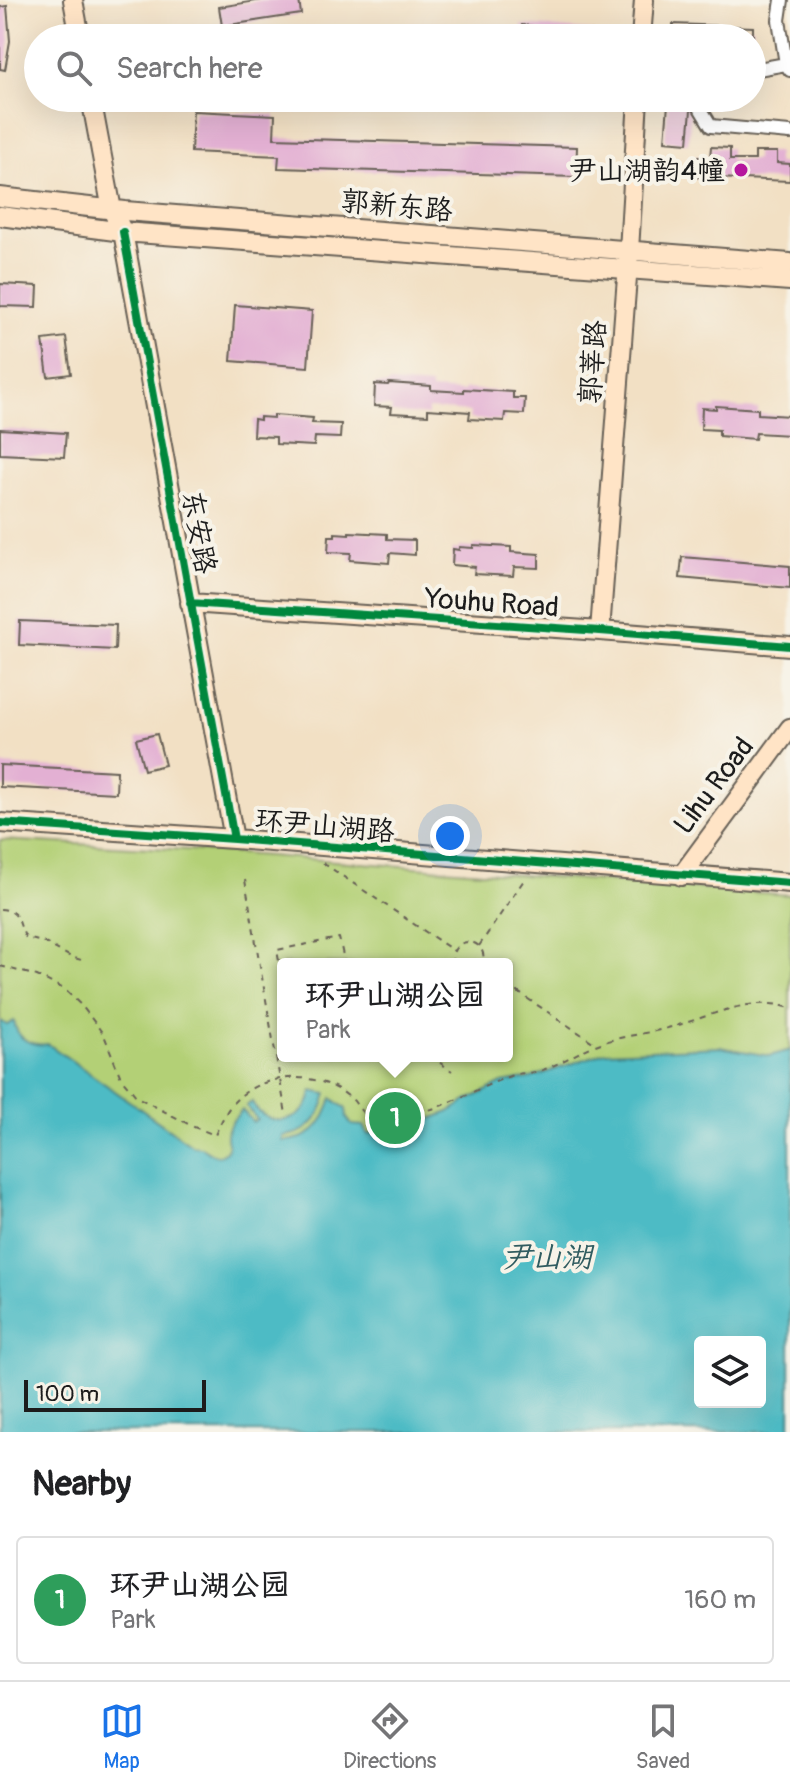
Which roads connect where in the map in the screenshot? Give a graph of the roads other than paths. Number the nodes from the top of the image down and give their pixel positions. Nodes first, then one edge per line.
1 (73, 0) edge
2 (86, 0) edge
3 (644, 0) edge
4 (782, 0) edge
5 (77, 24) edge
6 (90, 24) edge
7 (642, 24) edge
8 (788, 67) edge
9 (766, 69) edge
10 (94, 112) edge
11 (106, 112) edge
12 (637, 112) edge
13 (702, 112) edge
14 (790, 133) edge
15 (0, 197) edge
16 (119, 211) junction
17 (0, 216) edge
18 (123, 232) junction
19 (628, 260) junction
20 (790, 263) edge
21 (790, 281) edge
22 (190, 603) junction
23 (600, 631) junction
24 (790, 646) edge
25 (790, 728) edge
26 (0, 823) edge
27 (234, 839) junction
28 (681, 876) junction
29 (790, 883) edge

1 - 5 street
2 - 6 street
3 - 7 street
4 - 8 street
8 - 9 street
10 - 16 street, 东安路
11 - 16 street, 东安路
12 - 19 street, 郭莘路
13 - 14 street
15 - 16 street, 郭新东路
16 - 18 street, 东安路
16 - 19 street, 郭新东路
17 - 18 street, 郭新东路
18 - 19 street, 郭新东路
18 - 22 street, 东安路
19 - 20 street, 郭新东路
19 - 21 street, 郭新东路
19 - 23 street, 郭莘路
22 - 23 street, Youhu Road
22 - 27 street, 东安路
23 - 24 street, Youhu Road
25 - 28 street, Lihu Road
26 - 27 street, 环尹山湖路
27 - 28 street, 环尹山湖路
28 - 29 street, 环尹山湖路

